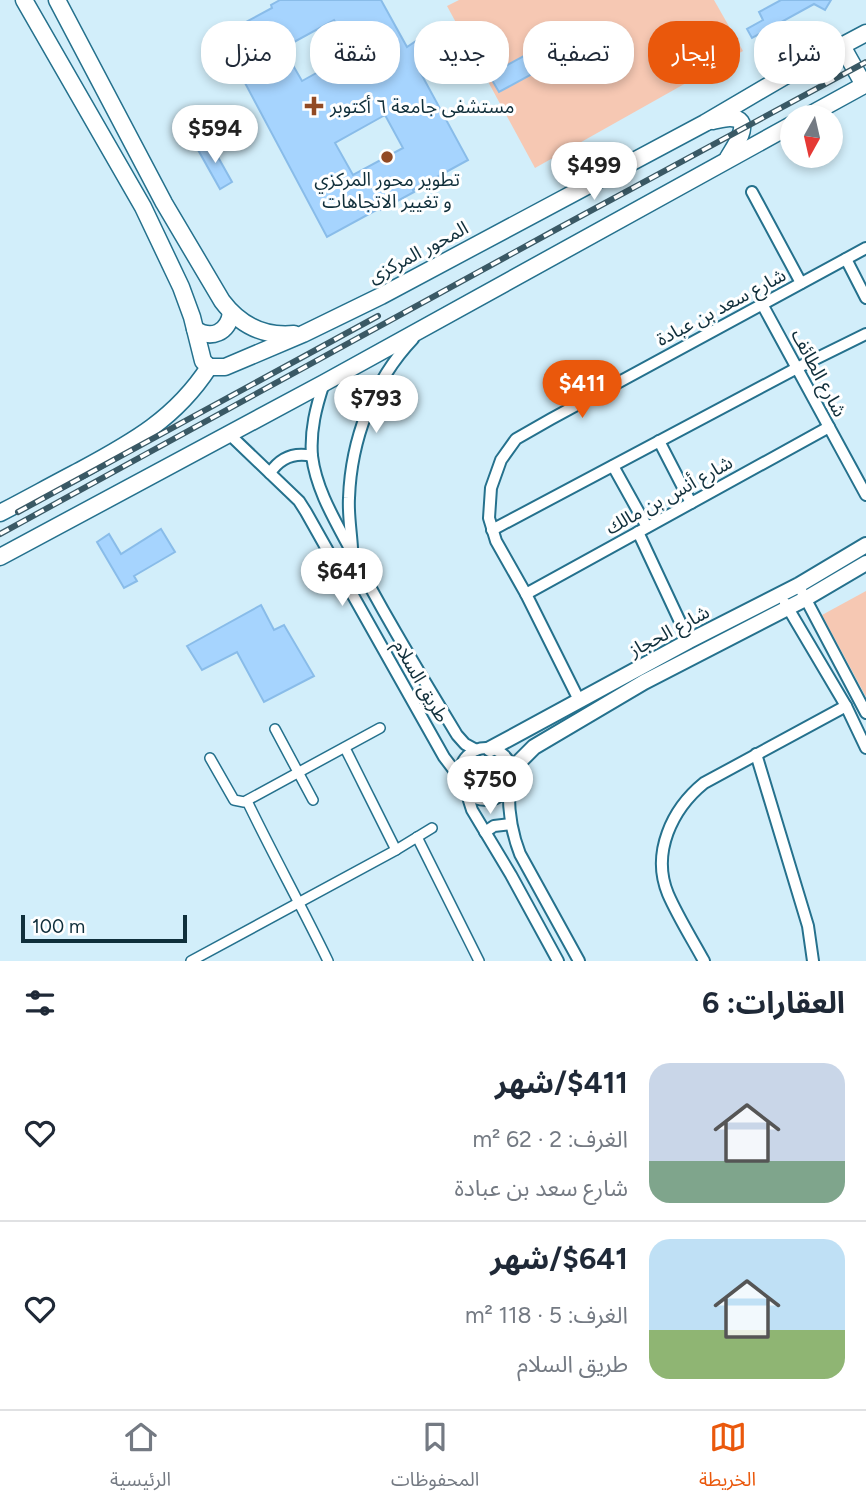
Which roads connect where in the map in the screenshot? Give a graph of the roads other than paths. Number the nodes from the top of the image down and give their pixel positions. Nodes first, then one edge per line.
1 (24, 0) edge
2 (57, 0) edge
3 (866, 33) edge
4 (845, 44) edge
5 (845, 51) edge
6 (771, 84) edge
7 (865, 85) edge
8 (828, 105) edge
9 (705, 123) junction
10 (780, 131) edge
11 (727, 160) junction
12 (752, 192) dead end
13 (866, 248) edge
14 (846, 259) junction
15 (801, 283) junction
16 (866, 298) edge
17 (762, 304) junction
18 (231, 313) junction
19 (426, 325) junction
20 (195, 329) junction
21 (303, 334) junction
22 (866, 334) edge
23 (209, 367) junction
24 (797, 368) junction
25 (324, 383) junction
26 (829, 427) junction
27 (228, 433) junction
28 (659, 441) junction
29 (312, 456) junction
30 (613, 466) junction
31 (270, 473) junction
32 (866, 495) edge
33 (691, 503) junction
34 (0, 513) edge
35 (492, 530) junction
36 (643, 530) junction
37 (866, 545) edge
38 (352, 554) junction
39 (0, 557) edge
40 (866, 563) edge
41 (802, 592) junction
42 (526, 594) junction
43 (784, 601) junction
44 (689, 641) junction
45 (579, 700) junction
46 (846, 706) junction
47 (866, 713) edge
48 (380, 728) dead end
49 (275, 729) dead end
50 (345, 748) junction
51 (866, 748) edge
52 (483, 750) junction
53 (756, 754) junction
54 (210, 758) dead end
55 (299, 773) junction
56 (460, 779) junction
57 (510, 779) junction
58 (466, 791) junction
59 (313, 800) dead end
60 (247, 801) junction
61 (510, 824) junction
62 (432, 828) dead end
63 (485, 832) junction
64 (417, 837) junction
65 (396, 850) junction
66 (299, 902) junction
67 (191, 961) edge
68 (328, 961) edge
69 (479, 961) edge
70 (558, 961) edge
71 (579, 961) edge
72 (704, 961) edge
73 (813, 961) edge

1 - 20 main road
2 - 18 main road
3 - 4 main road, المحور المركزى
5 - 7 main road
6 - 9 main road, المحور المركزى
7 - 8 main road
9 - 11 main road
9 - 21 main road, المحور المركزى
10 - 11 main road
11 - 19 main road
12 - 15 street
13 - 14 street, شارع سعد بن عبادة
14 - 15 street, شارع سعد بن عبادة
14 - 16 street
15 - 17 street, شارع سعد بن عبادة
17 - 24 street, شارع الطائف
17 - 35 street, شارع سعد بن عبادة
18 - 20 main road
18 - 21 main road
19 - 25 main road
19 - 38 street
20 - 23 main road
21 - 23 main road, المحور المركزى
22 - 24 street
23 - 34 main road
24 - 26 street, شارع الطائف
24 - 28 street
25 - 27 main road
25 - 29 street, طريق السلام
26 - 32 street, شارع الطائف
26 - 33 street, شارع أنس بن مالك
27 - 31 street, طريق السلام
27 - 39 main road
28 - 30 street
28 - 33 street
29 - 31 street
29 - 38 street, طريق السلام
30 - 35 street
30 - 36 street
31 - 56 street, طريق السلام
33 - 36 street, شارع أنس بن مالك
35 - 42 street, شارع سعد بن عبادة
36 - 42 street, شارع أنس بن مالك
36 - 44 street
37 - 41 street, شارع الحجاز
38 - 52 street, طريق السلام
40 - 41 street, شارع الحجاز
41 - 43 street, شارع الحجاز
41 - 47 street
42 - 45 street, شارع سعد بن عبادة
43 - 44 street, شارع الحجاز
43 - 46 street
43 - 57 street, شارع الحجاز
44 - 45 street, شارع الحجاز
45 - 52 street, شارع الحجاز
46 - 51 street
46 - 53 street
48 - 50 street
49 - 55 street
50 - 55 street
50 - 65 street
52 - 56 street
52 - 57 street
53 - 72 street
53 - 73 street
54 - 60 street
55 - 59 street
55 - 60 street
56 - 58 street
57 - 58 street
57 - 61 street
58 - 63 street
60 - 66 street
61 - 63 street
61 - 71 street
62 - 64 street
63 - 70 street
64 - 65 street
64 - 69 street
65 - 66 street
66 - 67 street
66 - 68 street

